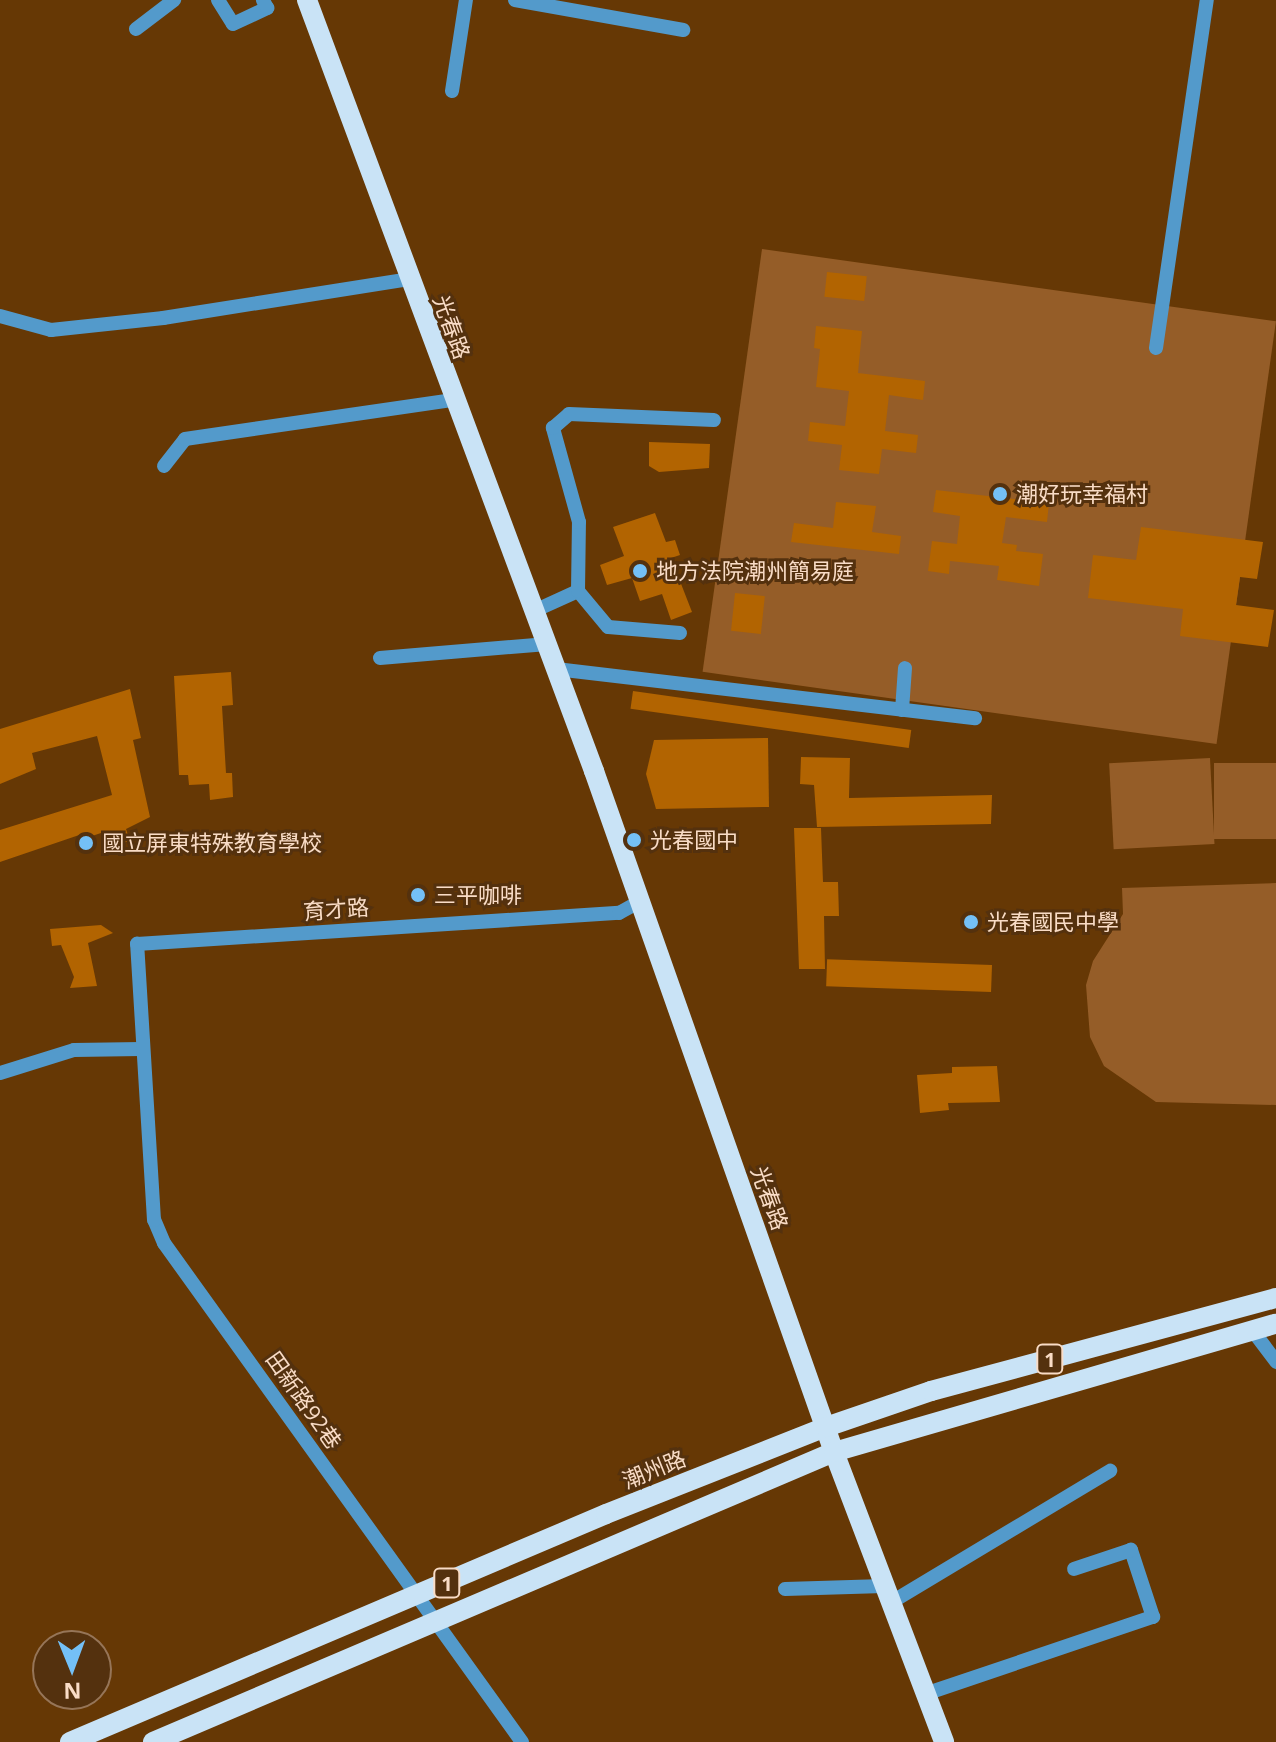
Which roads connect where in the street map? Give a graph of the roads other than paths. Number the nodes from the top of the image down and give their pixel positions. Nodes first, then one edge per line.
1 (174, 0) edge
2 (218, 0) edge
3 (263, 0) edge
4 (307, 0) edge
5 (466, 0) edge
6 (515, 0) edge
7 (1207, 0) edge
8 (136, 29) dead end
9 (683, 30) dead end
10 (452, 91) dead end
11 (409, 279) junction
12 (0, 316) edge
13 (1156, 348) dead end
14 (453, 400) junction
15 (714, 420) dead end
16 (164, 466) dead end
17 (578, 591) junction
18 (534, 611) junction
19 (680, 633) dead end
20 (547, 644) junction
21 (380, 658) dead end
22 (905, 668) dead end
23 (556, 669) junction
24 (902, 710) junction
25 (975, 718) dead end
26 (639, 902) junction
27 (141, 1049) junction
28 (0, 1073) edge
29 (1276, 1298) edge
30 (1276, 1324) edge
31 (1253, 1331) junction
32 (1276, 1362) edge
33 (826, 1427) junction
34 (834, 1452) junction
35 (1110, 1471) dead end
36 (1074, 1569) dead end
37 (785, 1589) dead end
38 (887, 1594) junction
39 (417, 1596) junction
40 (438, 1624) junction
41 (925, 1694) junction
42 (70, 1742) edge
43 (153, 1742) edge
44 (522, 1742) edge
45 (944, 1742) edge

1 - 8 street
2 - 3 street
4 - 11 main road, 光春路
5 - 10 street
6 - 9 street
7 - 13 street
11 - 12 street
11 - 14 main road, 光春路
14 - 16 street
14 - 18 main road, 光春路
15 - 17 street
17 - 18 street
17 - 19 street
18 - 20 main road, 光春路
20 - 21 street
20 - 23 main road, 光春路
22 - 24 street
23 - 24 street
23 - 26 main road, 光春路
24 - 25 street
26 - 27 street, 育才路
26 - 33 main road, 光春路
27 - 28 street
27 - 39 street, 田新路92巷
29 - 33 main road, 潮州路 / 1
30 - 31 main road, 1
31 - 32 street
31 - 34 main road, 1
33 - 34 main road, 光春路
33 - 39 main road, 潮州路 / 1
34 - 38 main road, 光春路
34 - 40 main road, 1
35 - 38 street
36 - 41 street
37 - 38 street
38 - 41 main road, 光春路
39 - 40 street, 田新路92巷
39 - 42 main road, 潮州路 / 1
40 - 43 main road, 1
40 - 44 street, 田新路92巷
41 - 45 main road, 光春路

